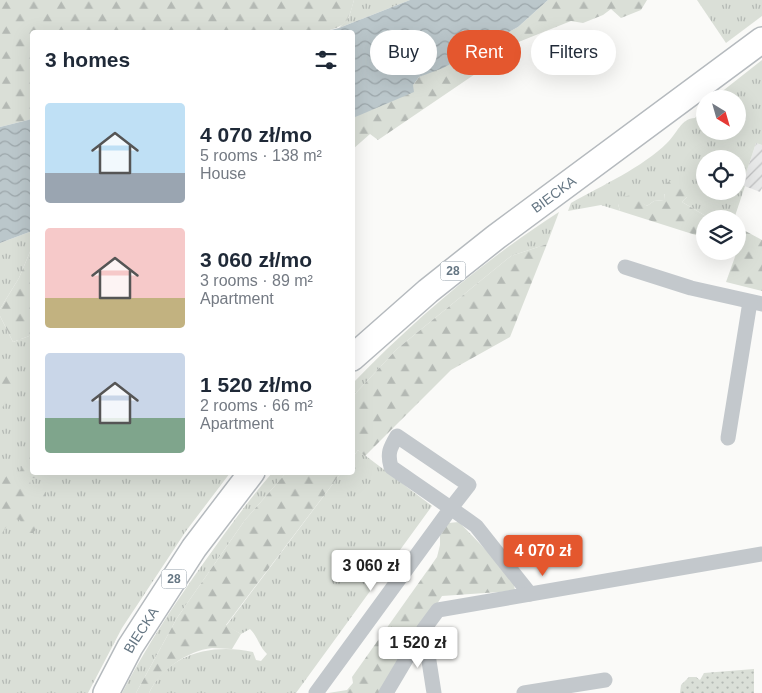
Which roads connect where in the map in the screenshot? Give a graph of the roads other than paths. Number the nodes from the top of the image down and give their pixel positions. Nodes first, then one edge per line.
1 (762, 40) edge
2 (625, 267) dead end
3 (756, 303) edge
4 (355, 355) edge
5 (728, 438) dead end
6 (250, 475) edge
7 (451, 508) junction
8 (762, 554) edge
9 (530, 594) junction
10 (424, 629) junction
11 (604, 680) dead end
12 (106, 693) edge
13 (316, 693) edge
14 (386, 693) edge
15 (434, 693) edge
16 (524, 693) edge

1 - 4 main road, BIECKA / 28
2 - 3 street
3 - 5 street
6 - 12 main road, BIECKA / 28
7 - 7 street
7 - 9 street
7 - 13 street
8 - 9 street
9 - 10 street
10 - 14 street
10 - 15 street
11 - 16 street

